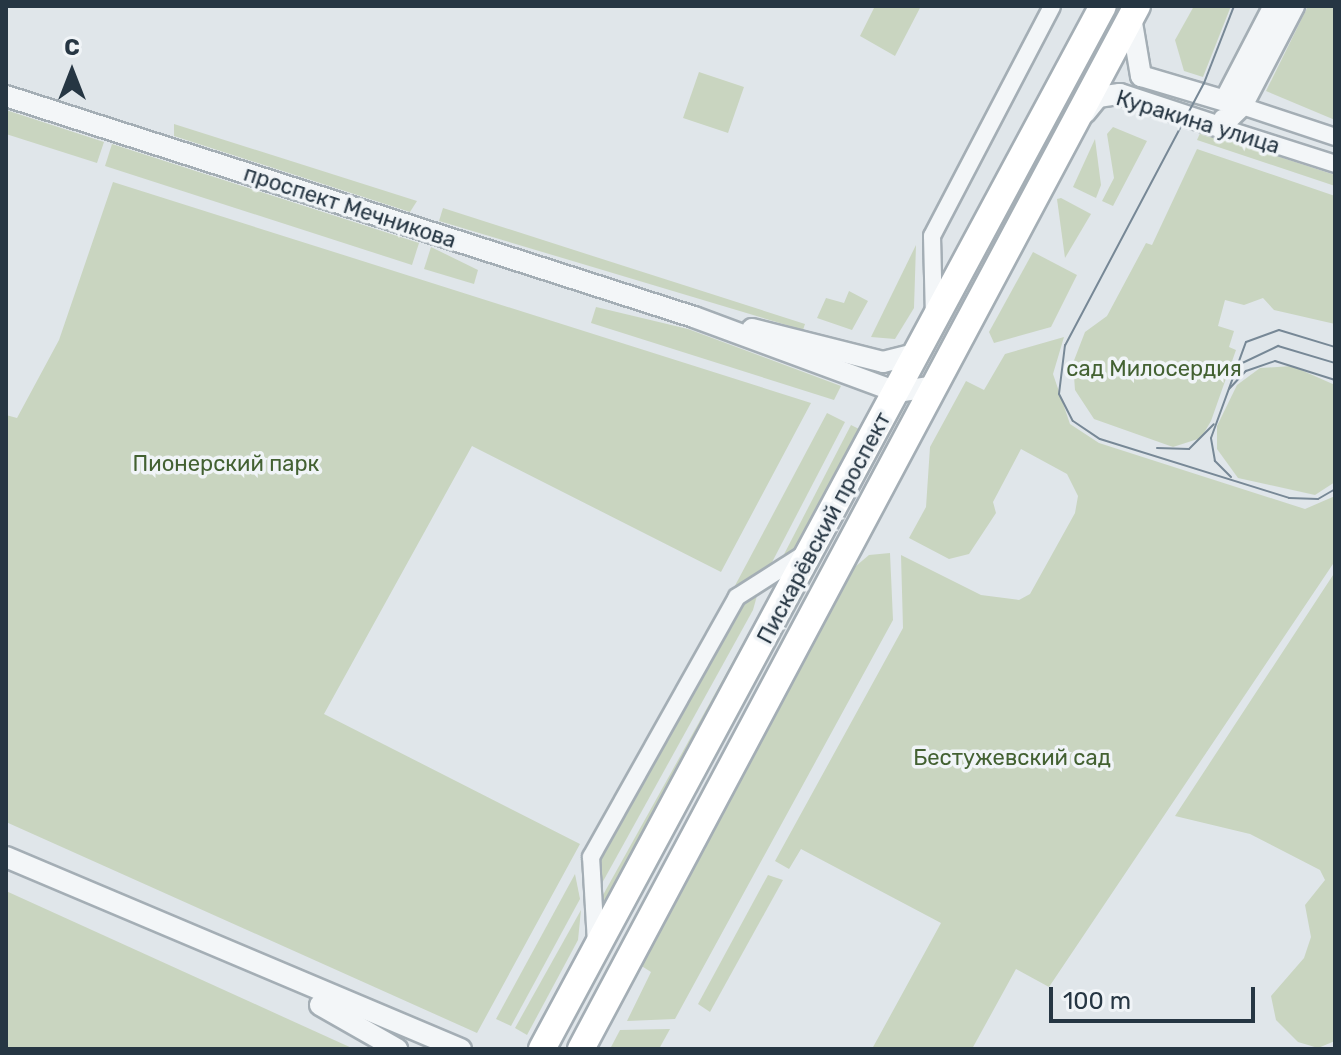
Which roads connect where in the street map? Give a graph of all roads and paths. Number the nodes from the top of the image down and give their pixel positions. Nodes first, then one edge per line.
1 (1052, 6) edge
2 (1103, 6) edge
3 (1274, 6) edge
4 (1294, 6) edge
5 (1134, 12) edge
6 (6, 96) edge
7 (1234, 103) junction
8 (1220, 127) junction
9 (1073, 128) junction
10 (1335, 137) edge
11 (1335, 164) edge
12 (694, 317) junction
13 (934, 323) junction
14 (918, 353) junction
15 (935, 386) junction
16 (897, 392) junction
17 (815, 545) junction
18 (6, 857) edge
19 (596, 949) junction
20 (233, 959) junction
21 (397, 1049) edge
22 (461, 1049) edge
23 (542, 1049) edge
24 (581, 1049) edge

1 - 13 street
2 - 13 main road, Пискарёвский проспект
3 - 7 street
4 - 7 street
5 - 7 street, Куракина улица
5 - 9 main road, Пискарёвский проспект
6 - 12 street, проспект Мечникова
7 - 8 street
7 - 10 street, Куракина улица
8 - 9 street, Куракина улица
8 - 11 street, Куракина улица
9 - 15 main road, Пискарёвский проспект
12 - 14 street, проспект Мечникова
12 - 16 street, проспект Мечникова
13 - 14 main road, Пискарёвский проспект
14 - 16 main road, Пискарёвский проспект
15 - 16 street, проспект Мечникова
15 - 24 main road, Пискарёвский проспект
16 - 17 main road, Пискарёвский проспект
17 - 19 main road, Пискарёвский проспект
17 - 19 street
18 - 20 street
19 - 23 main road, Пискарёвский проспект
20 - 21 street
20 - 22 street

